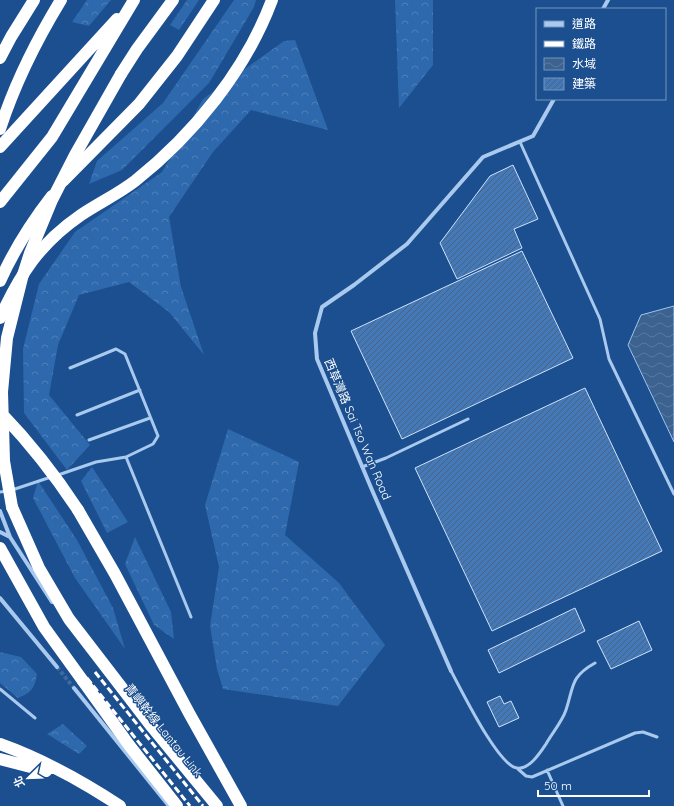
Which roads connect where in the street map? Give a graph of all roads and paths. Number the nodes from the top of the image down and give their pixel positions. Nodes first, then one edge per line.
1 (34, 0) edge
2 (61, 0) edge
3 (134, 0) edge
4 (173, 0) edge
5 (214, 0) edge
6 (272, 0) edge
7 (0, 58) edge
8 (553, 100) edge
9 (0, 129) edge
10 (520, 142) junction
11 (0, 147) edge
12 (0, 202) edge
13 (0, 281) edge
14 (0, 318) edge
15 (70, 368) dead end
16 (140, 390) junction
17 (0, 412) edge
18 (77, 415) dead end
19 (150, 418) junction
20 (468, 419) dead end
21 (89, 440) dead end
22 (126, 457) junction
23 (362, 467) junction
24 (0, 470) edge
25 (0, 492) edge
26 (674, 494) edge
27 (12, 507) junction
28 (0, 511) edge
29 (0, 532) edge
30 (10, 537) junction
31 (0, 548) edge
32 (0, 598) edge
33 (54, 604) dead end
34 (191, 617) dead end
35 (595, 663) dead end
36 (57, 667) tunnel mouth
37 (451, 671) joint
38 (104, 674) dead end
39 (74, 688) tunnel mouth
40 (0, 689) edge
41 (35, 718) dead end
42 (657, 737) dead end
43 (0, 744) edge
44 (0, 759) edge
45 (518, 768) junction
46 (547, 770) junction
47 (80, 781) junction
48 (120, 806) edge
49 (169, 806) edge
50 (177, 806) edge
51 (212, 806) edge
52 (217, 806) edge
53 (241, 806) edge
54 (563, 806) edge

1 - 7 highway
2 - 9 highway
3 - 11 highway
3 - 12 highway
4 - 27 highway, bridge
5 - 13 highway
6 - 14 highway
8 - 10 street, 西草灣路 Sai Tso Wan Road
10 - 23 street, 西草灣路 Sai Tso Wan Road
10 - 26 lane
15 - 16 lane
16 - 18 lane
16 - 19 lane
17 - 53 highway, bridge
19 - 21 lane
19 - 22 lane
20 - 23 lane
22 - 25 lane
22 - 34 lane
23 - 37 street, 西草灣路 Sai Tso Wan Road
24 - 27 highway, bridge
27 - 52 highway
28 - 30 street
29 - 30 street
30 - 33 street
31 - 50 highway, bridge
32 - 36 street
35 - 45 lane
37 - 45 lane
38 - 51 street, 青嶼幹線 Lantau Link
39 - 49 street
40 - 41 lane
42 - 46 lane
43 - 47 highway
44 - 47 highway
45 - 46 lane
46 - 54 lane
47 - 48 highway

